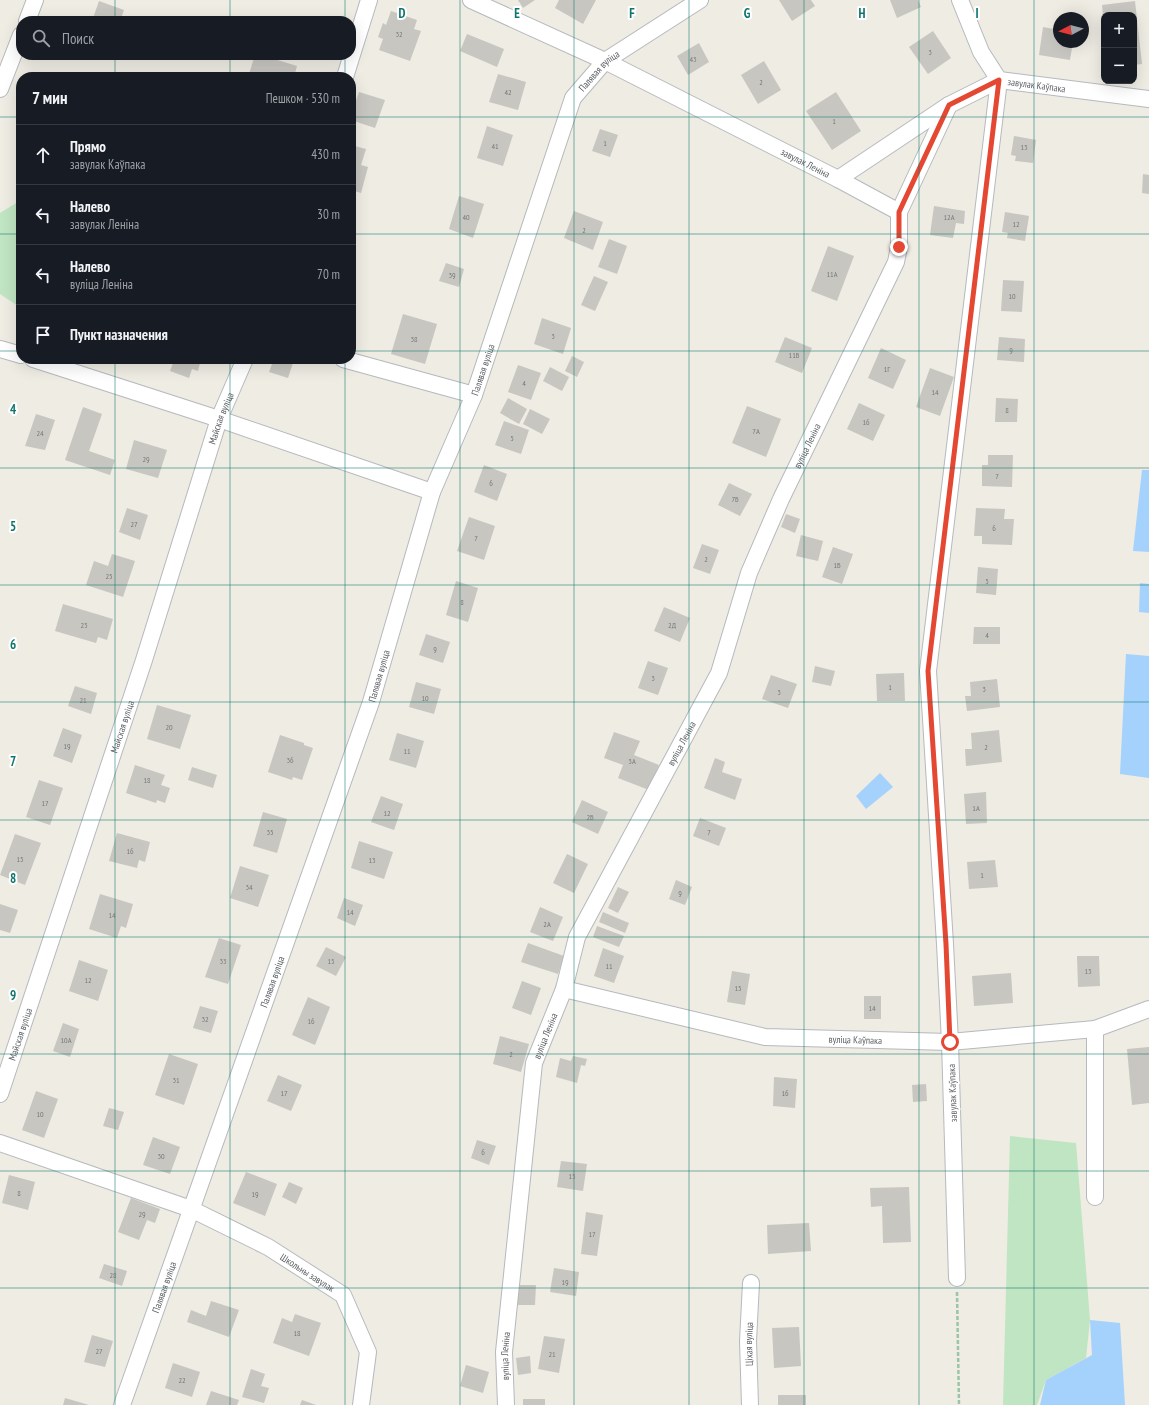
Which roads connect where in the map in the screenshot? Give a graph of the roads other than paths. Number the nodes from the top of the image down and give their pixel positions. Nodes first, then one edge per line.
1 (35, 0) edge
2 (369, 0) edge
3 (472, 0) edge
4 (700, 0) edge
5 (960, 0) edge
6 (29, 16) edge
7 (356, 42) edge
8 (16, 44) edge
9 (350, 60) edge
10 (605, 61) junction
11 (4, 66) edge
12 (347, 72) edge
13 (999, 80) junction
14 (0, 90) edge
15 (1149, 99) edge
16 (949, 105) junction
17 (838, 179) junction
18 (899, 212) junction
19 (0, 348) edge
20 (16, 353) edge
21 (356, 362) edge
22 (48, 364) edge
23 (243, 364) edge
24 (474, 395) junction
25 (219, 419) junction
26 (432, 492) junction
27 (564, 989) junction
28 (1149, 1009) edge
29 (1095, 1029) junction
30 (950, 1042) junction
31 (0, 1094) edge
32 (0, 1143) edge
33 (1095, 1196) dead end
34 (191, 1209) junction
35 (957, 1278) road end
36 (751, 1283) dead end
37 (122, 1405) edge
38 (361, 1405) edge
39 (506, 1405) edge
40 (750, 1405) edge

1 - 6 street
2 - 7 street
3 - 10 street, завулак Леніна
4 - 10 street, Палявая вуліца
5 - 13 street
8 - 11 street
9 - 12 street
10 - 17 street, завулак Леніна
10 - 24 street, Палявая вуліца
11 - 14 street
13 - 15 street, завулак Каўпака
13 - 16 street, завулак Леніна
13 - 30 street, завулак Каўпака
16 - 17 street, завулак Леніна
16 - 18 street, вуліца Леніна
17 - 18 street
18 - 27 street, вуліца Леніна
19 - 20 street
21 - 24 street
22 - 25 street
23 - 25 street, Майская вуліца
24 - 26 street, Палявая вуліца
25 - 26 street
25 - 31 street, Майская вуліца
26 - 34 street, Палявая вуліца
27 - 30 street, вуліца Каўпака
27 - 39 street, вуліца Леніна
28 - 29 street, вуліца Каўпака
29 - 30 street, вуліца Каўпака
29 - 33 street
30 - 35 street, завулак Каўпака
32 - 34 street, Школьны завулак
34 - 37 street, Палявая вуліца
34 - 38 street, Школьны завулак
36 - 40 street, Ціхая вуліца

